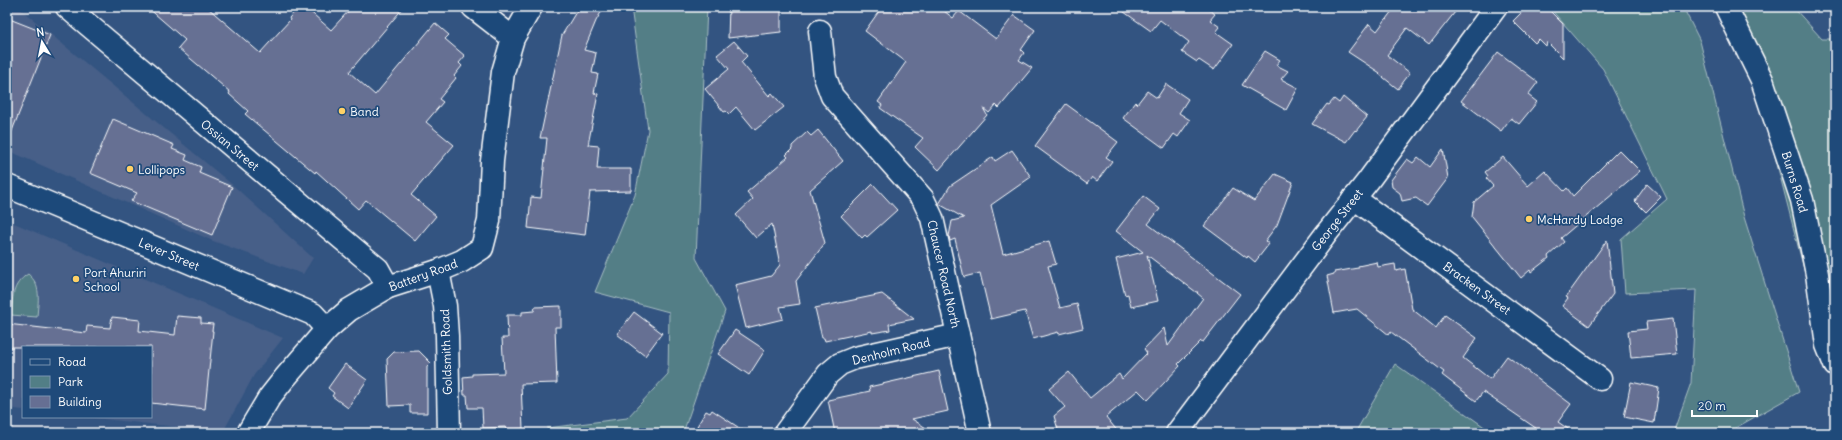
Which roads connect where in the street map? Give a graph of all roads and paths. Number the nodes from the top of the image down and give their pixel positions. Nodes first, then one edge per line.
1 (67, 7) edge
2 (473, 7) edge
3 (531, 7) edge
4 (1496, 7) edge
5 (1726, 7) edge
6 (820, 31) dead end
7 (513, 38) junction
8 (7, 186) edge
9 (1354, 198) junction
10 (438, 271) junction
11 (388, 287) junction
12 (327, 329) junction
13 (958, 334) junction
14 (1835, 365) edge
15 (1600, 379) dead end
16 (248, 433) edge
17 (449, 433) edge
18 (785, 433) edge
19 (980, 433) edge
20 (1177, 433) edge

1 - 11 street, Ossian Street
2 - 7 street
3 - 7 street, Battery Road
4 - 9 street, George Street
5 - 14 street, Burns Road
6 - 13 street, Chaucer Road North
7 - 10 street, Battery Road
8 - 12 street, Lever Street
9 - 15 street, Bracken Street
9 - 20 street, George Street
10 - 11 street, Battery Road
10 - 17 street, Goldsmith Road
11 - 12 street, Battery Road
12 - 16 street, Battery Road
13 - 18 street, Denholm Road
13 - 19 street, Chaucer Road North

